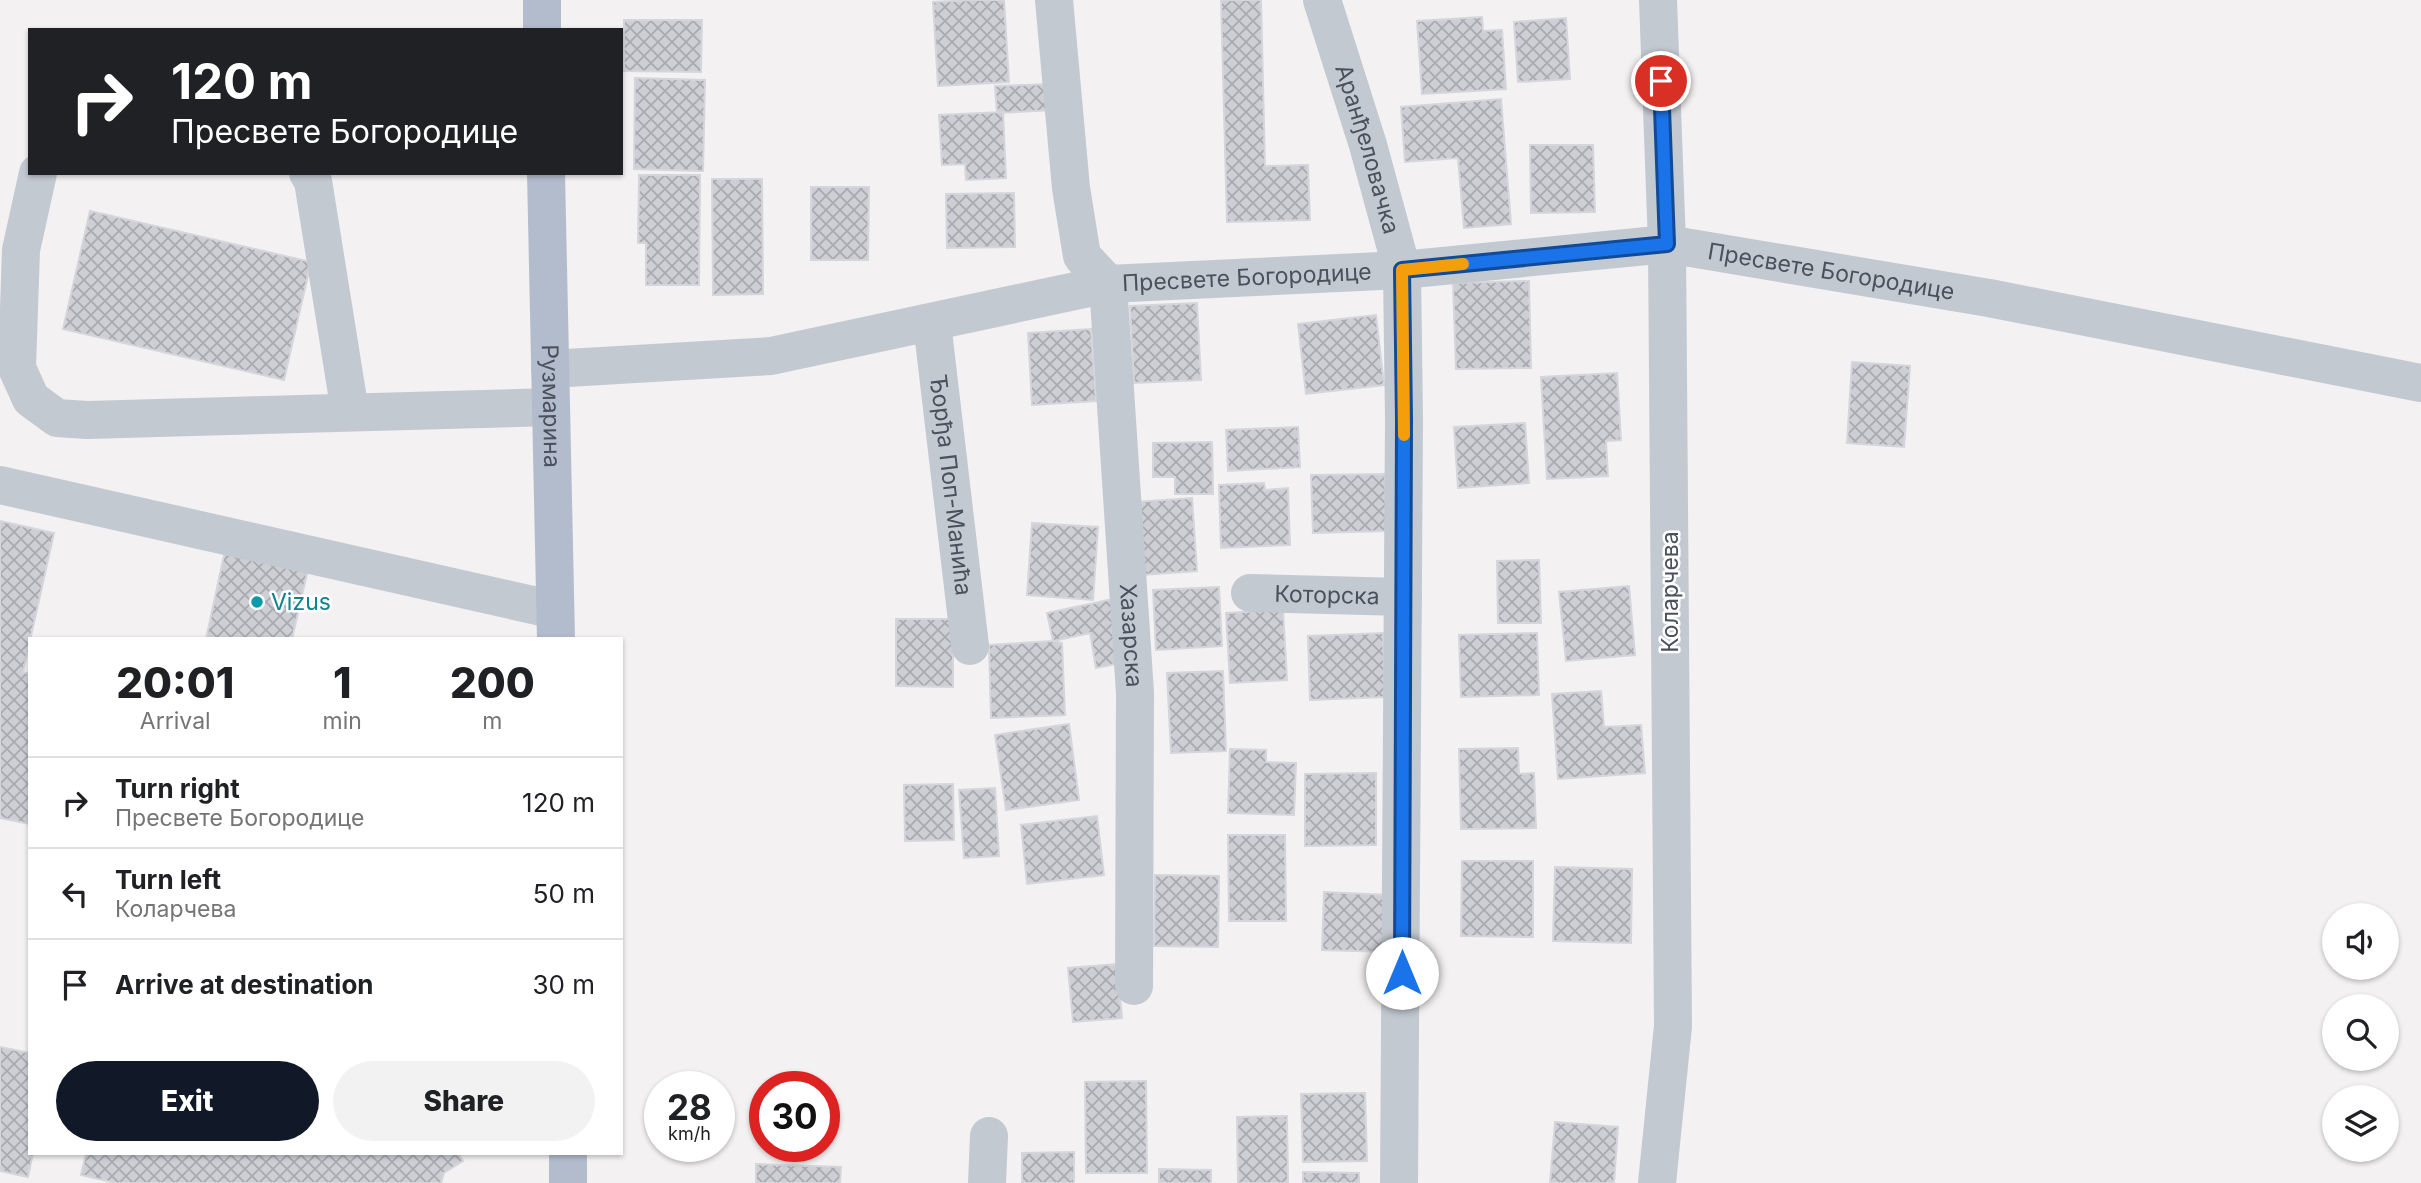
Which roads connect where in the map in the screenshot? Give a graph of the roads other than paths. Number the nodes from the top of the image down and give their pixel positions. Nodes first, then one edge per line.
1 (541, 0) edge
2 (1054, 0) edge
3 (1322, 0) edge
4 (1658, 0) edge
5 (542, 28) edge
6 (38, 175) edge
7 (310, 175) edge
8 (546, 175) edge
9 (1667, 244) junction
10 (1402, 270) junction
11 (1108, 284) junction
12 (932, 323) junction
13 (550, 369) junction
14 (2421, 383) edge
15 (551, 407) junction
16 (350, 412) junction
17 (0, 485) edge
18 (1250, 593) dead end
19 (1403, 597) junction
20 (556, 625) edge
21 (970, 646) dead end
22 (1134, 986) dead end
23 (989, 1136) dead end
24 (568, 1155) edge
25 (568, 1183) edge
26 (987, 1183) edge
27 (1399, 1183) edge
28 (1657, 1183) edge

1 - 5 main road
2 - 11 street, Пресвете Богородице
3 - 10 street, Аранђеловачка
4 - 9 street, Коларчева
6 - 16 street
7 - 16 street
8 - 13 main road, Рузмарина
9 - 10 street, Пресвете Богородице
9 - 14 street, Пресвете Богородице
9 - 28 street, Коларчева
10 - 11 street, Пресвете Богородице
10 - 19 street, Аранђеловачка
11 - 12 street, Пресвете Богородице
11 - 22 street, Хазарска
12 - 13 street, Пресвете Богородице
12 - 21 street, Ђорђа Поп-Манића
13 - 15 main road, Рузмарина
15 - 16 street
15 - 20 main road, Рузмарина
17 - 20 street
18 - 19 street, Которска
19 - 27 street, Аранђеловачка
23 - 26 street
24 - 25 main road

